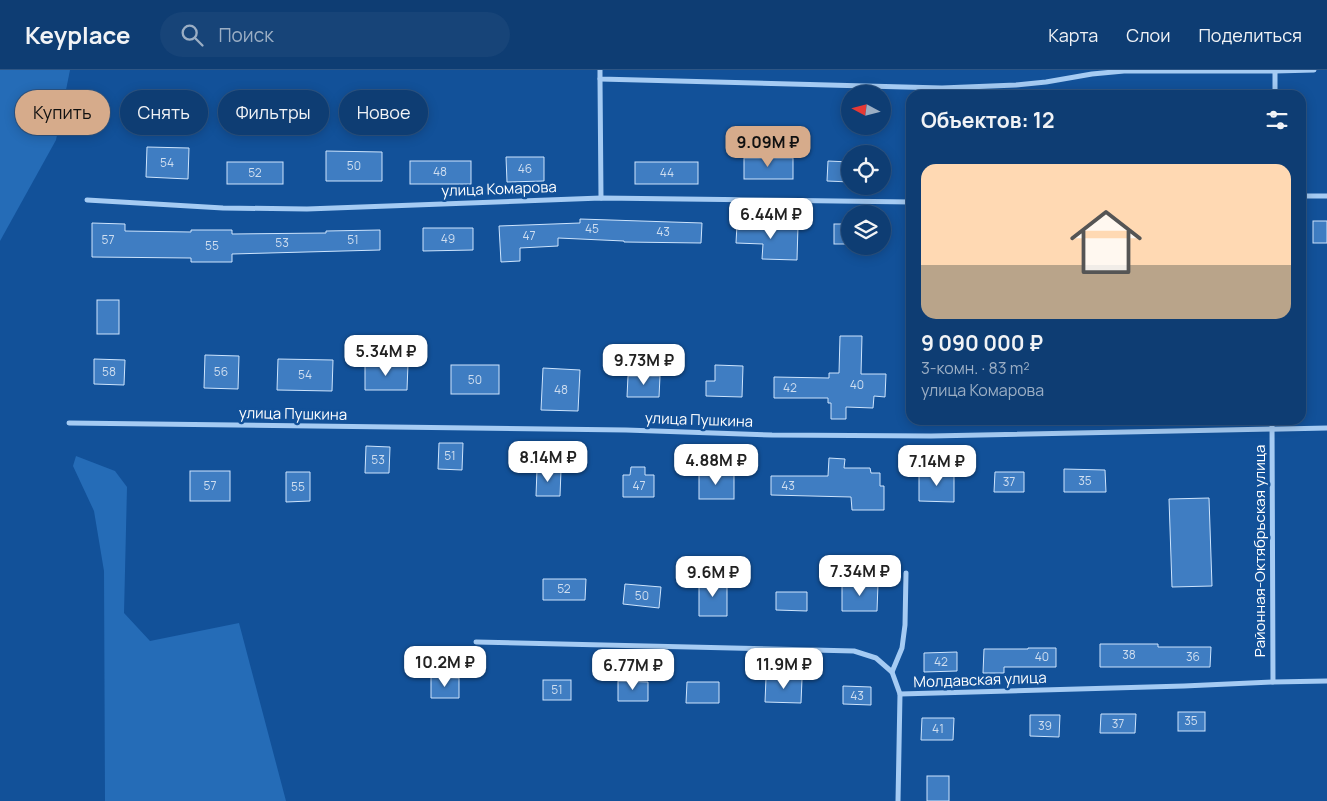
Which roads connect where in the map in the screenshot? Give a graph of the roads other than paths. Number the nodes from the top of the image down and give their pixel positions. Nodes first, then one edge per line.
1 (600, 70) edge
2 (1314, 70) edge
3 (1275, 71) edge
4 (600, 79) junction
5 (1275, 90) edge
6 (1306, 196) edge
7 (1327, 196) edge
8 (601, 198) junction
9 (87, 200) dead end
10 (906, 202) edge
11 (70, 424) dead end
12 (1272, 428) junction
13 (1327, 428) edge
14 (906, 573) dead end
15 (476, 642) dead end
16 (892, 672) junction
17 (1327, 681) edge
18 (1273, 682) junction
19 (900, 694) junction
20 (898, 801) edge

1 - 4 street
2 - 3 street
3 - 4 street
3 - 5 street
4 - 8 street
6 - 7 street
8 - 9 street, улица Комарова
8 - 10 street, улица Комарова
11 - 12 street, улица Пушкина
12 - 13 street, улица Пушкина
12 - 18 street, Районная-Октябрьская улица
14 - 16 street
15 - 16 street, Молдавская улица
16 - 19 street, Молдавская улица
17 - 18 street, Молдавская улица
18 - 19 street, Молдавская улица
19 - 20 street

